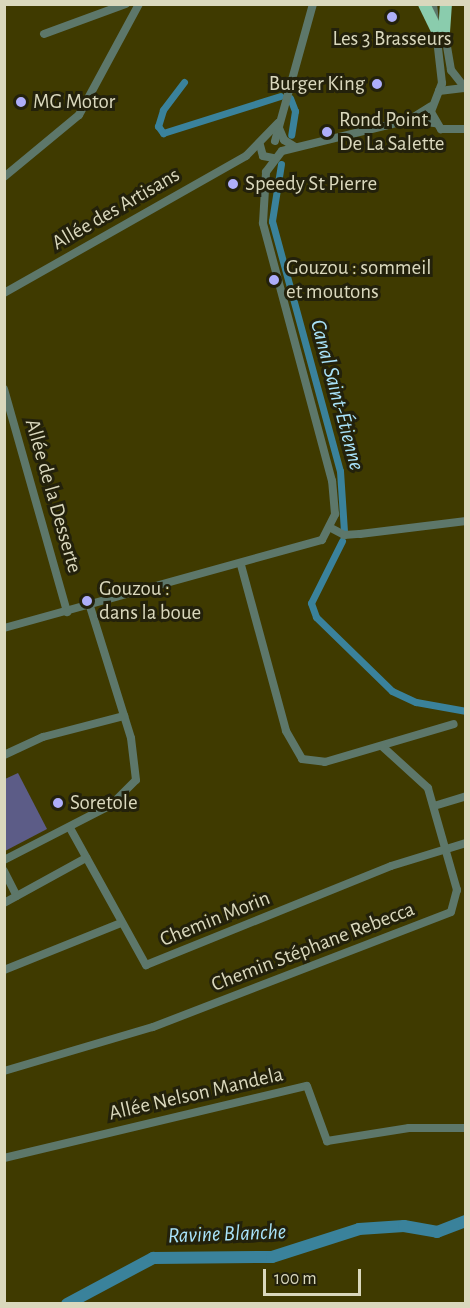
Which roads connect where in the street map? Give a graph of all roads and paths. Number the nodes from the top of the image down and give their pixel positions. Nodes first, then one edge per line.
1 (126, 4) edge
2 (139, 4) edge
3 (313, 4) edge
4 (424, 4) edge
5 (434, 4) edge
6 (439, 4) edge
7 (446, 4) edge
8 (441, 32) junction
9 (44, 34) dead end
10 (465, 89) edge
11 (439, 91) junction
12 (431, 106) junction
13 (409, 120) junction
14 (278, 123) junction
15 (436, 123) junction
16 (465, 129) edge
17 (272, 147) junction
18 (295, 147) junction
19 (246, 156) junction
20 (262, 156) junction
21 (266, 172) junction
22 (4, 177) edge
23 (4, 293) edge
24 (4, 389) edge
25 (465, 521) edge
26 (331, 528) junction
27 (241, 565) junction
28 (90, 606) junction
29 (66, 612) junction
30 (4, 628) edge
31 (124, 716) junction
32 (454, 724) dead end
33 (383, 747) junction
34 (4, 755) edge
35 (465, 796) edge
36 (434, 806) junction
37 (70, 828) junction
38 (465, 843) edge
39 (445, 848) junction
40 (86, 858) junction
41 (4, 860) edge
42 (4, 872) edge
43 (17, 896) junction
44 (4, 903) edge
45 (121, 923) junction
46 (4, 970) edge
47 (4, 1071) edge
48 (465, 1128) edge
49 (4, 1158) edge

1 - 9 street
2 - 22 street
3 - 14 street
4 - 8 highway
5 - 8 street
6 - 8 street
7 - 8 highway
8 - 10 street
8 - 11 street
10 - 11 street
11 - 12 street
12 - 13 street
12 - 15 street
13 - 15 street
13 - 18 street, Allée des Artisans
14 - 17 street
14 - 18 street
15 - 16 street
17 - 18 street, Allée des Artisans
17 - 19 street, Allée des Artisans
17 - 20 street
17 - 21 street
19 - 20 street, Allée des Artisans
19 - 23 street, Allée des Artisans
20 - 21 street
21 - 26 street
24 - 29 street, Allée de la Desserte
25 - 26 street
26 - 27 street
27 - 28 street
27 - 33 street
28 - 29 street
28 - 31 street
29 - 30 street
31 - 34 street
31 - 37 street
32 - 33 street
33 - 36 street, Chemin Stéphane Rebecca
35 - 36 street
36 - 39 street, Chemin Stéphane Rebecca
37 - 40 street, Chemin Morin
37 - 41 street
38 - 39 street
39 - 45 street, Chemin Morin
39 - 47 street, Chemin Stéphane Rebecca
40 - 43 street
40 - 45 street, Chemin Morin
42 - 43 street
43 - 44 street
45 - 46 street
48 - 49 street, Allée Nelson Mandela

